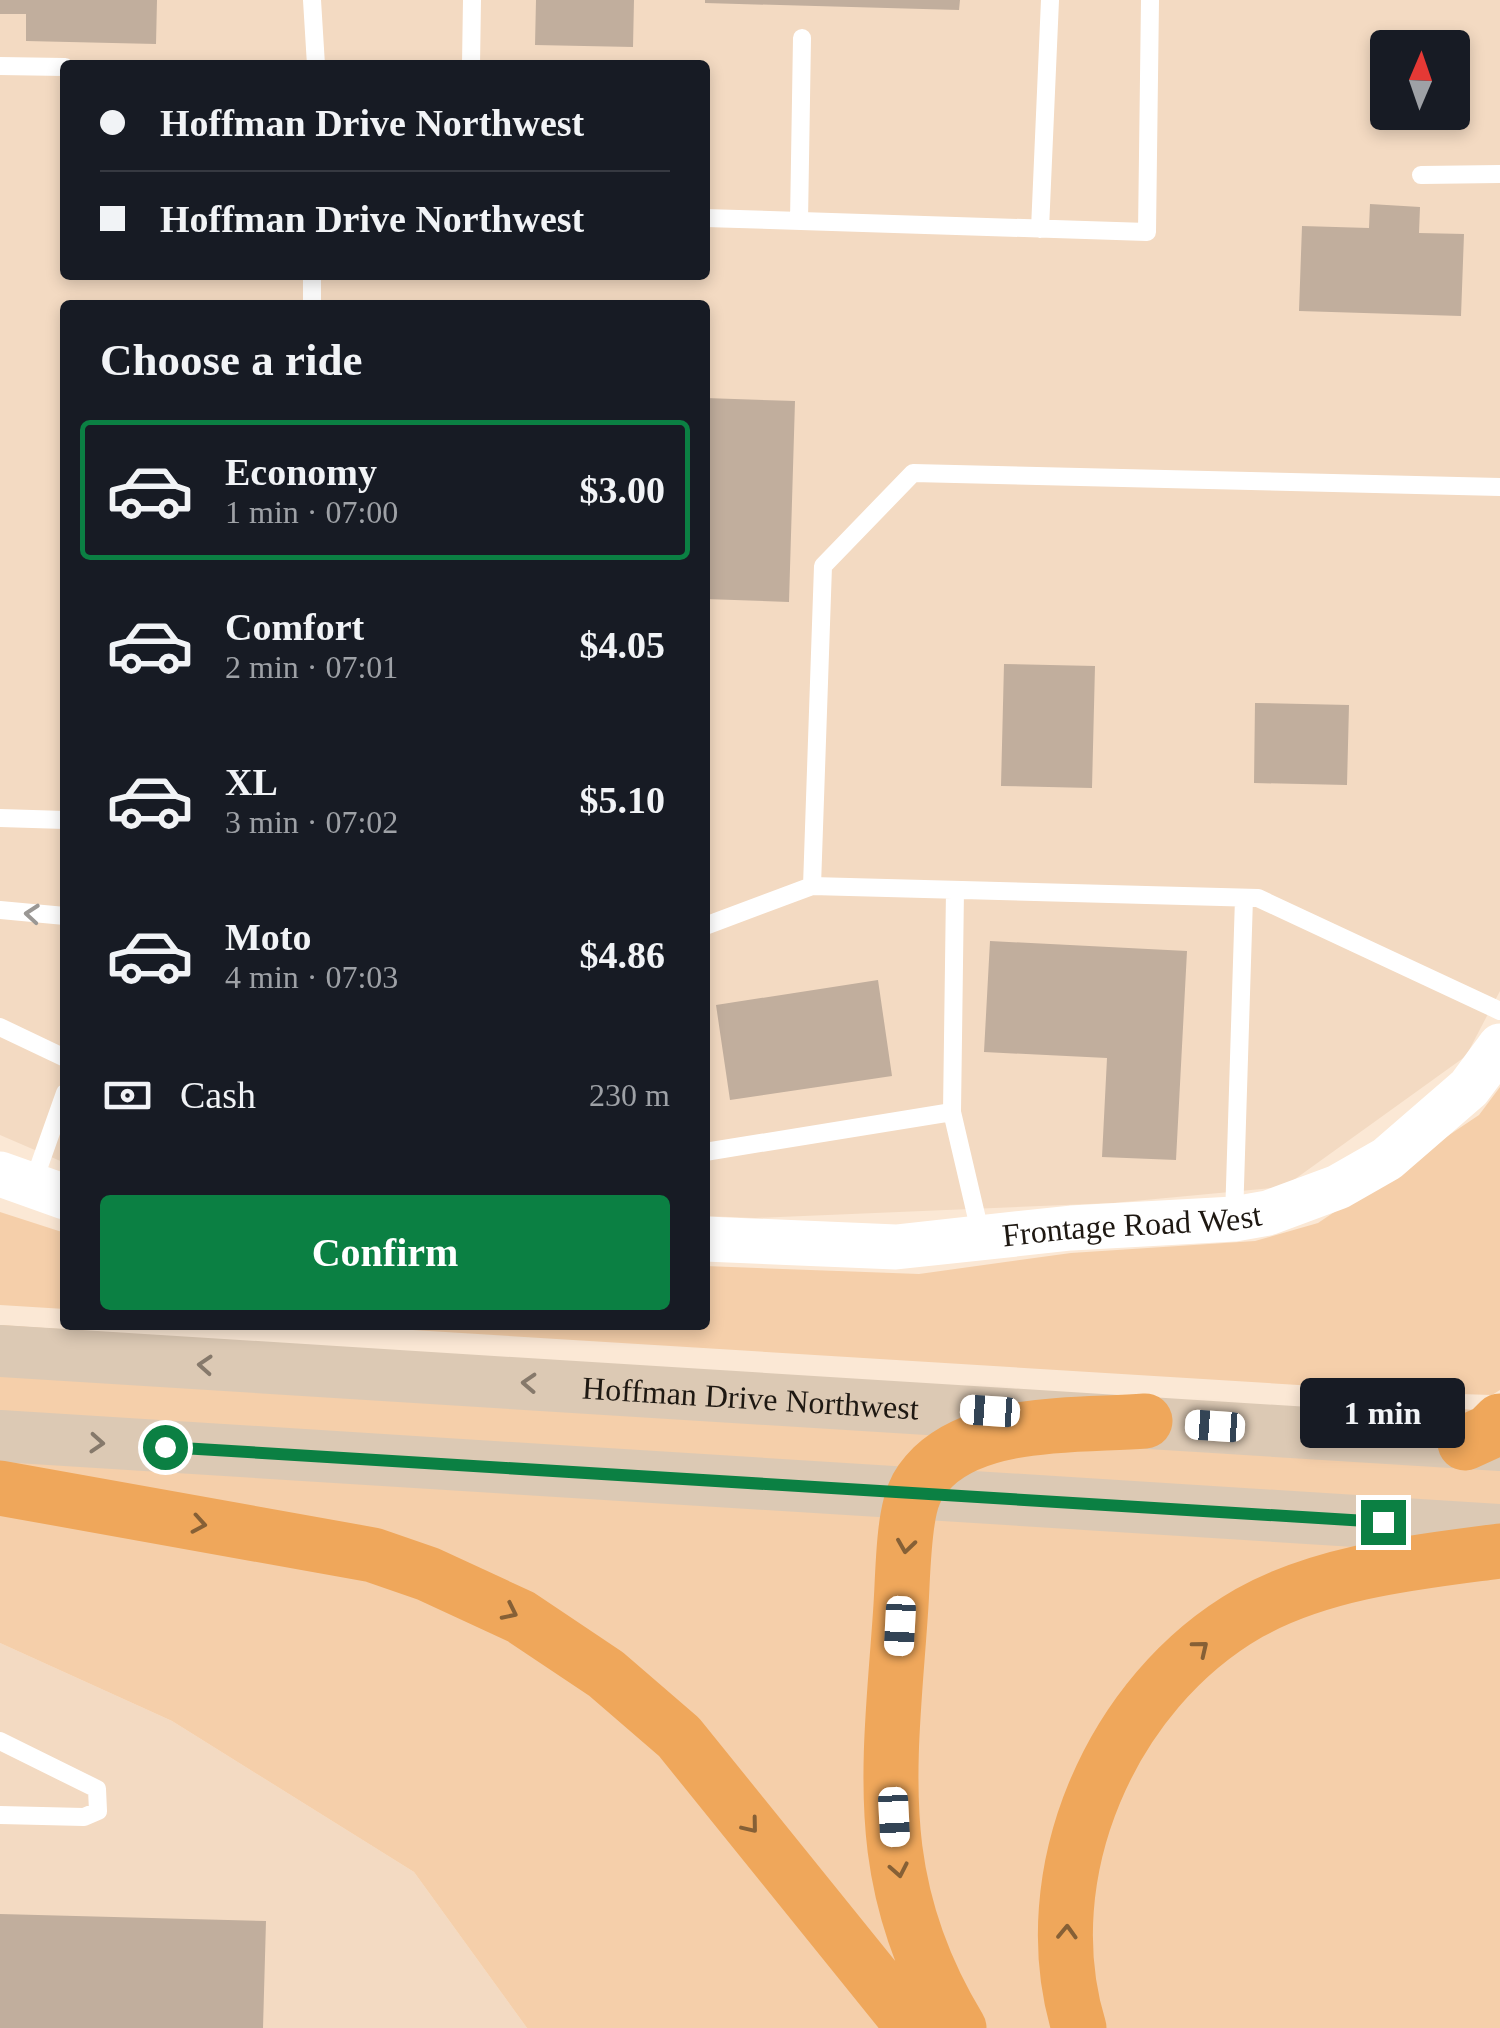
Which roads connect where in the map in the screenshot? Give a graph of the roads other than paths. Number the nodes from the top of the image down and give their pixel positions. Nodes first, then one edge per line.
1 (312, 0) edge
2 (472, 0) edge
3 (1050, 0) edge
4 (1150, 0) edge
5 (802, 38) dead end
6 (316, 60) edge
7 (471, 60) edge
8 (0, 66) edge
9 (60, 66) edge
10 (1500, 174) edge
11 (1421, 175) dead end
12 (710, 218) edge
13 (799, 221) junction
14 (1040, 229) junction
15 (1500, 487) edge
16 (0, 818) edge
17 (60, 820) edge
18 (812, 886) junction
19 (955, 890) junction
20 (1244, 898) junction
21 (0, 910) edge
22 (60, 916) edge
23 (710, 924) edge
24 (1500, 1011) edge
25 (0, 1027) edge
26 (1500, 1046) edge
27 (60, 1056) edge
28 (60, 1107) edge
29 (952, 1112) junction
30 (710, 1151) edge
31 (32, 1185) edge
32 (1234, 1219) junction
33 (710, 1239) edge
34 (982, 1240) junction
35 (0, 1351) edge
36 (1145, 1421) junction
37 (0, 1436) edge
38 (1488, 1436) edge
39 (0, 1488) edge
40 (914, 1492) junction
41 (1500, 1530) edge
42 (1500, 1551) edge
43 (0, 1741) edge
44 (0, 1814) edge
45 (914, 2028) edge
46 (959, 2028) edge
47 (1079, 2028) edge

1 - 6 lane
2 - 7 lane
3 - 14 lane
4 - 14 lane
5 - 13 lane
8 - 9 lane
10 - 11 lane
12 - 13 lane
13 - 14 lane
15 - 18 lane
16 - 17 lane
18 - 19 lane
18 - 23 lane
19 - 20 lane
19 - 29 lane
20 - 24 lane
20 - 32 lane
22 -> 21 lane
25 - 27 lane
26 - 32 street, Frontage Road West
28 - 31 lane
29 - 30 lane
29 - 34 lane
32 - 34 street, Frontage Road West
33 - 34 street, Frontage Road West
36 -> 35 main road, Hoffman Drive Northwest
36 - 38 main road, Hoffman Drive Northwest
36 - 40 highway
37 -> 40 main road
39 -> 45 highway
40 - 41 main road
40 -> 46 highway
47 -> 42 highway
43 - 44 lane

